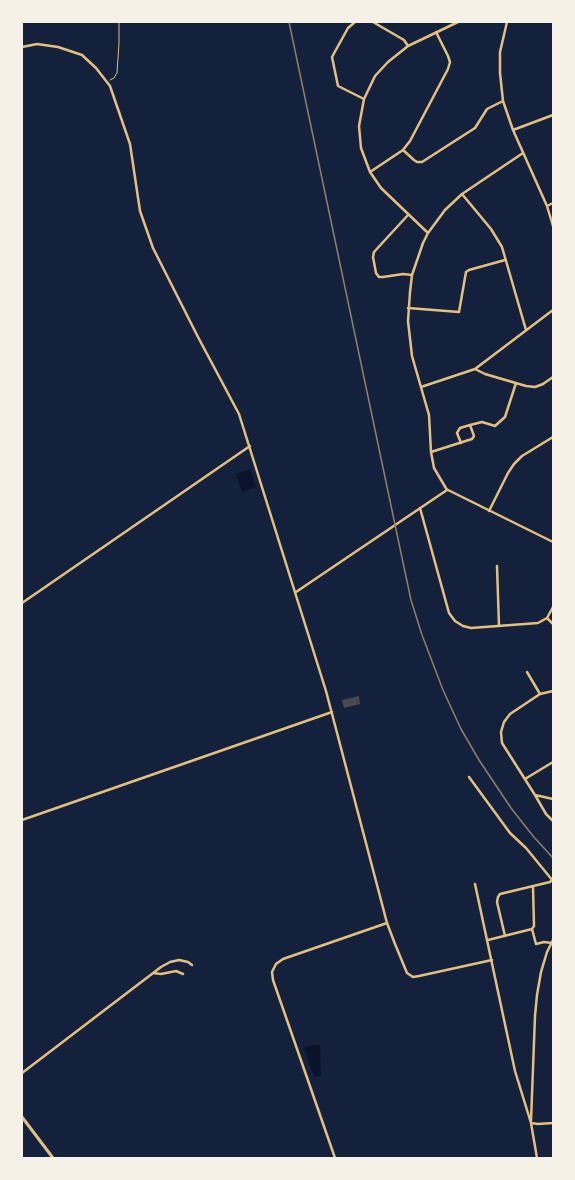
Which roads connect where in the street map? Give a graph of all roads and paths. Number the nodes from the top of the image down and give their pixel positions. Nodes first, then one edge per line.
1 (118, 22) edge
2 (355, 22) edge
3 (373, 22) edge
4 (458, 22) edge
5 (507, 22) edge
6 (436, 32) junction
7 (408, 46) junction
8 (22, 47) edge
9 (107, 82) junction
10 (364, 99) junction
11 (503, 101) junction
12 (553, 115) edge
13 (513, 130) junction
14 (403, 150) junction
15 (523, 153) junction
16 (370, 172) junction
17 (462, 194) junction
18 (553, 203) edge
19 (547, 206) junction
20 (408, 215) junction
21 (553, 226) edge
22 (428, 233) junction
23 (505, 260) junction
24 (412, 275) junction
25 (408, 308) junction
26 (553, 310) edge
27 (526, 330) junction
28 (475, 369) junction
29 (553, 376) edge
30 (516, 383) junction
31 (421, 387) junction
32 (470, 425) junction
33 (553, 437) edge
34 (461, 443) junction
35 (250, 446) junction
36 (431, 452) junction
37 (447, 490) junction
38 (420, 508) junction
39 (490, 510) junction
40 (553, 542) edge
41 (497, 566) dead end
42 (296, 592) junction
43 (22, 603) edge
44 (553, 607) edge
45 (547, 618) junction
46 (553, 624) edge
47 (499, 626) junction
48 (527, 672) dead end
49 (553, 691) edge
50 (540, 694) junction
51 (332, 712) junction
52 (553, 762) edge
53 (470, 777) dead end
54 (525, 779) junction
55 (535, 795) junction
56 (553, 799) edge
57 (22, 820) edge
58 (553, 821) edge
59 (552, 880) edge
60 (476, 884) dead end
61 (533, 887) junction
62 (387, 923) junction
63 (532, 929) junction
64 (505, 936) junction
65 (488, 940) junction
66 (552, 941) edge
67 (492, 960) junction
68 (192, 964) dead end
69 (153, 973) junction
70 (183, 974) dead end
71 (22, 1073) edge
72 (22, 1117) edge
73 (530, 1123) junction
74 (553, 1123) edge
75 (53, 1158) edge
76 (335, 1158) edge
77 (537, 1158) edge

1 - 9 path
2 - 10 street
3 - 7 street
4 - 6 street
5 - 11 street
6 - 7 street
6 - 14 street
7 - 10 street
8 - 9 street
9 - 35 street
10 - 16 street
11 - 13 street
11 - 14 street
12 - 13 street
13 - 15 street
14 - 16 street
15 - 17 street
15 - 19 street
16 - 20 street
17 - 22 street
17 - 23 street
18 - 19 street
19 - 21 street
20 - 22 street
20 - 24 street
22 - 24 street
23 - 25 street
23 - 27 street
24 - 25 street
25 - 31 street
26 - 27 street
27 - 28 street
28 - 30 street
28 - 31 street
29 - 30 street
30 - 32 street
31 - 36 street
32 - 34 street
32 - 34 street
33 - 39 street
34 - 36 street
35 - 42 street
35 - 43 street
36 - 37 street
37 - 38 street
37 - 39 street
38 - 42 street
38 - 47 street
39 - 40 street
41 - 47 street
42 - 51 street
44 - 45 street
45 - 46 street
45 - 47 street
48 - 50 street
49 - 50 street
50 - 54 street
51 - 57 street
51 - 62 street
52 - 54 street
53 - 59 street
54 - 55 street
55 - 56 street
55 - 58 street
59 - 61 street
60 - 65 street
61 - 63 street
61 - 64 street
62 - 67 street
62 - 76 street
63 - 64 street
63 - 66 street
64 - 65 street
65 - 67 street
66 - 73 street
67 - 73 street
68 - 69 street
69 - 70 street
69 - 71 street
72 - 75 main road
73 - 74 street
73 - 77 street

